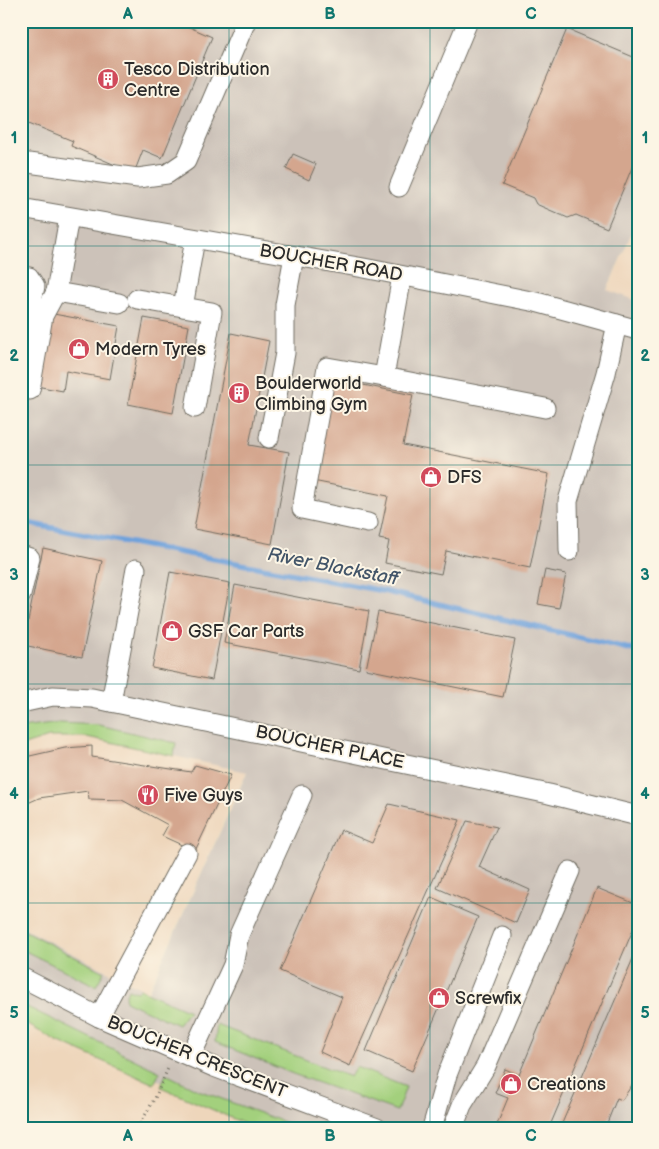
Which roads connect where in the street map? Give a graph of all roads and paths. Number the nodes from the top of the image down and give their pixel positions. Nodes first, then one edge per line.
1 (246, 21) edge
2 (468, 21) edge
3 (21, 162) edge
4 (399, 187) dead end
5 (21, 208) edge
6 (69, 217) junction
7 (195, 240) junction
8 (294, 256) junction
9 (21, 276) edge
10 (402, 276) junction
11 (56, 292) junction
12 (183, 307) junction
13 (617, 324) junction
14 (638, 330) edge
15 (21, 355) edge
16 (384, 377) junction
17 (30, 390) dead end
18 (195, 408) dead end
19 (545, 408) dead end
20 (269, 438) dead end
21 (368, 523) dead end
22 (570, 551) dead end
23 (21, 556) edge
24 (136, 569) dead end
25 (21, 595) edge
26 (111, 702) junction
27 (21, 703) edge
28 (302, 795) dead end
29 (638, 816) edge
30 (187, 853) dead end
31 (570, 871) dead end
32 (502, 936) dead end
33 (21, 977) edge
34 (99, 1017) junction
35 (184, 1053) junction
36 (138, 1128) edge
37 (377, 1128) edge
38 (432, 1128) edge
39 (453, 1128) edge

1 - 3 street
2 - 4 street
5 - 6 street, BOUCHER ROAD
6 - 7 street, BOUCHER ROAD
6 - 11 street
7 - 8 street, BOUCHER ROAD
7 - 12 street
8 - 10 street, BOUCHER ROAD
8 - 20 street
9 - 15 street
10 - 13 street, BOUCHER ROAD
10 - 16 street
11 - 12 street
11 - 17 street
12 - 18 street
13 - 14 street, BOUCHER ROAD
13 - 22 street
16 - 19 street
16 - 21 street
23 - 25 street
24 - 26 street
26 - 27 street, BOUCHER PLACE
26 - 29 street, BOUCHER PLACE
28 - 35 street
30 - 34 street
31 - 39 street
32 - 38 street
33 - 34 street, BOUCHER CRESCENT
34 - 35 street, BOUCHER CRESCENT
35 - 36 path
35 - 37 street, BOUCHER CRESCENT

